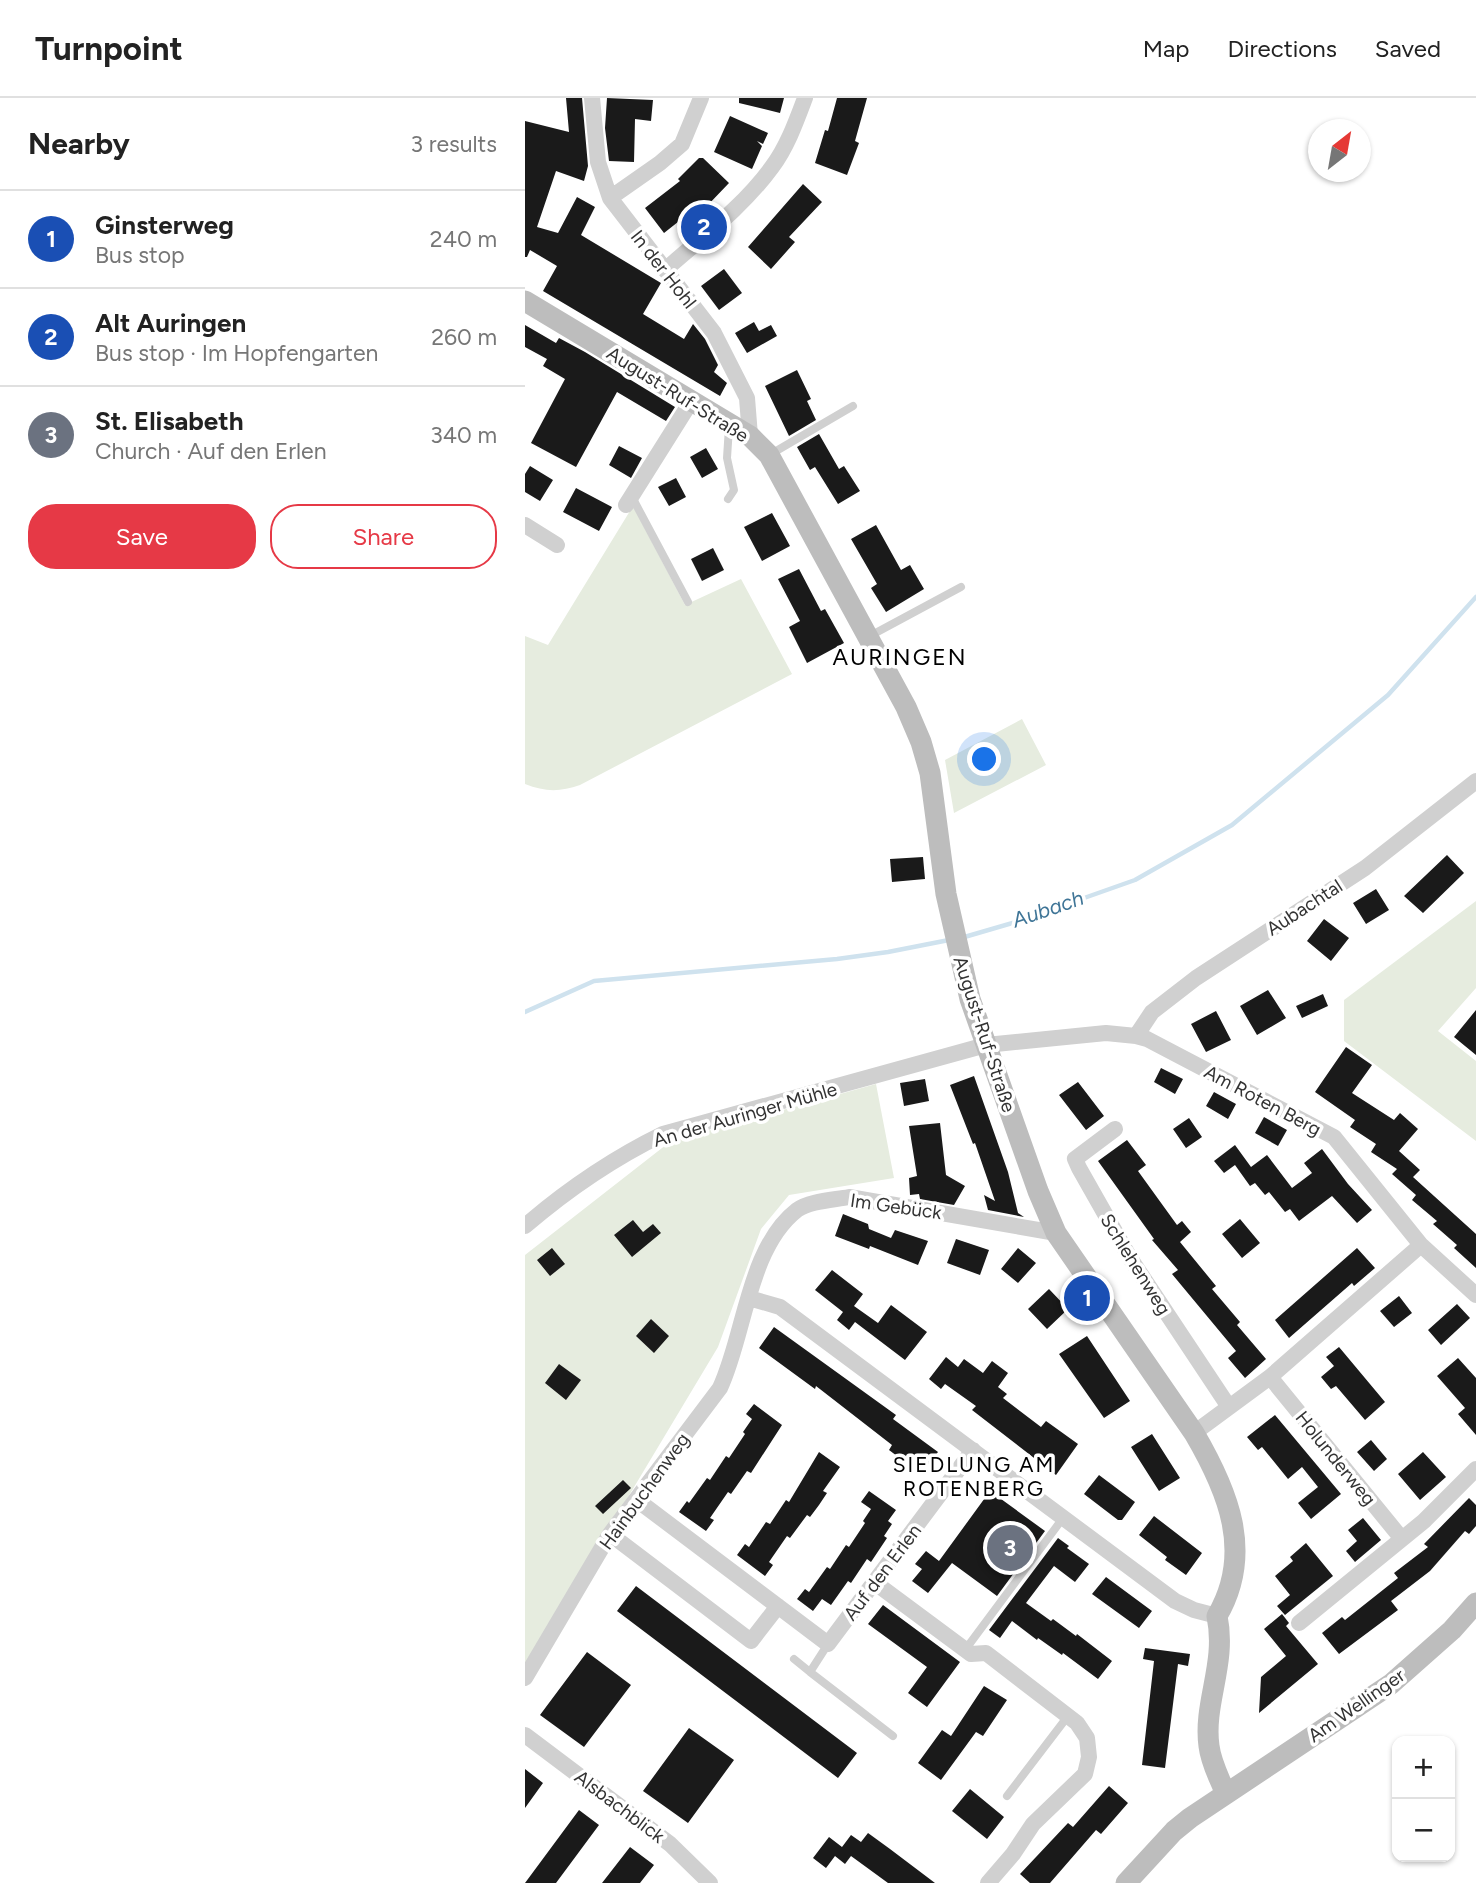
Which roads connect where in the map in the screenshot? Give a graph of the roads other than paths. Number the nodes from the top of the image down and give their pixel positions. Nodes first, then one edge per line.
1 (592, 98) edge
2 (701, 98) edge
3 (804, 98) edge
4 (610, 198) junction
5 (665, 270) junction
6 (525, 301) edge
7 (692, 400) junction
8 (853, 406) dead end
9 (730, 424) junction
10 (750, 436) junction
11 (769, 455) junction
12 (728, 499) dead end
13 (629, 501) joint
14 (525, 525) edge
15 (557, 545) dead end
16 (961, 587) dead end
17 (688, 602) dead end
18 (868, 637) junction
19 (1476, 781) edge
20 (1136, 1036) junction
21 (986, 1045) junction
22 (1115, 1129) dead end
23 (525, 1226) edge
24 (1056, 1233) junction
25 (1422, 1245) junction
26 (1476, 1296) edge
27 (749, 1298) junction
28 (1270, 1377) junction
29 (1229, 1407) junction
30 (1193, 1433) junction
31 (973, 1450) junction
32 (1476, 1469) edge
33 (637, 1500) junction
34 (1063, 1518) junction
35 (610, 1534) junction
36 (1402, 1539) junction
37 (874, 1582) junction
38 (1476, 1603) edge
39 (778, 1606) junction
40 (1217, 1616) junction
41 (1299, 1623) dead end
42 (828, 1644) junction
43 (965, 1650) junction
44 (794, 1660) dead end
45 (810, 1672) junction
46 (525, 1678) edge
47 (1068, 1716) junction
48 (525, 1734) edge
49 (893, 1736) dead end
50 (1225, 1792) junction
51 (1007, 1796) dead end
52 (710, 1883) edge
53 (988, 1883) edge
54 (1126, 1883) edge

1 - 4 street, In der Hohl
2 - 4 street
3 - 5 street
4 - 5 street, In der Hohl
5 - 10 street, In der Hohl
6 - 7 street, August-Ruf-Straße
7 - 9 street, August-Ruf-Straße
7 - 13 street
8 - 11 lane
9 - 10 street, August-Ruf-Straße
9 - 12 lane
10 - 11 street, August-Ruf-Straße
11 - 18 street, August-Ruf-Straße
13 - 17 lane
14 - 15 street
16 - 18 lane
18 - 21 street, August-Ruf-Straße
19 - 20 street, Aubachtal
20 - 21 street, Am Roten Berg
20 - 25 street, Am Roten Berg
21 - 23 street, An der Auringer Mühle
21 - 24 street, August-Ruf-Straße
22 - 29 street, Schlehenweg
24 - 27 street, Im Gebück
24 - 30 street, August-Ruf-Straße
25 - 26 street, Am Roten Berg
25 - 28 street
27 - 31 street
27 - 33 street, Hainbuchenweg
28 - 29 street
28 - 36 street, Holunderweg
29 - 30 street
30 - 40 street, August-Ruf-Straße
31 - 34 street
31 - 37 street, Auf den Erlen
32 - 36 street
33 - 35 street, Hainbuchenweg
33 - 39 street
34 - 40 street
34 - 43 lane
35 - 39 street
35 - 46 street, Hainbuchenweg
36 - 41 street
37 - 42 street, Auf den Erlen
37 - 43 street
38 - 50 street, Am Wellinger
39 - 42 street
40 - 50 street, August-Ruf-Straße
42 - 45 lane
43 - 47 street
44 - 45 lane
45 - 49 lane
47 - 51 lane
47 - 53 street
48 - 52 street, Alsbachblick
50 - 54 street, Am Wellinger

